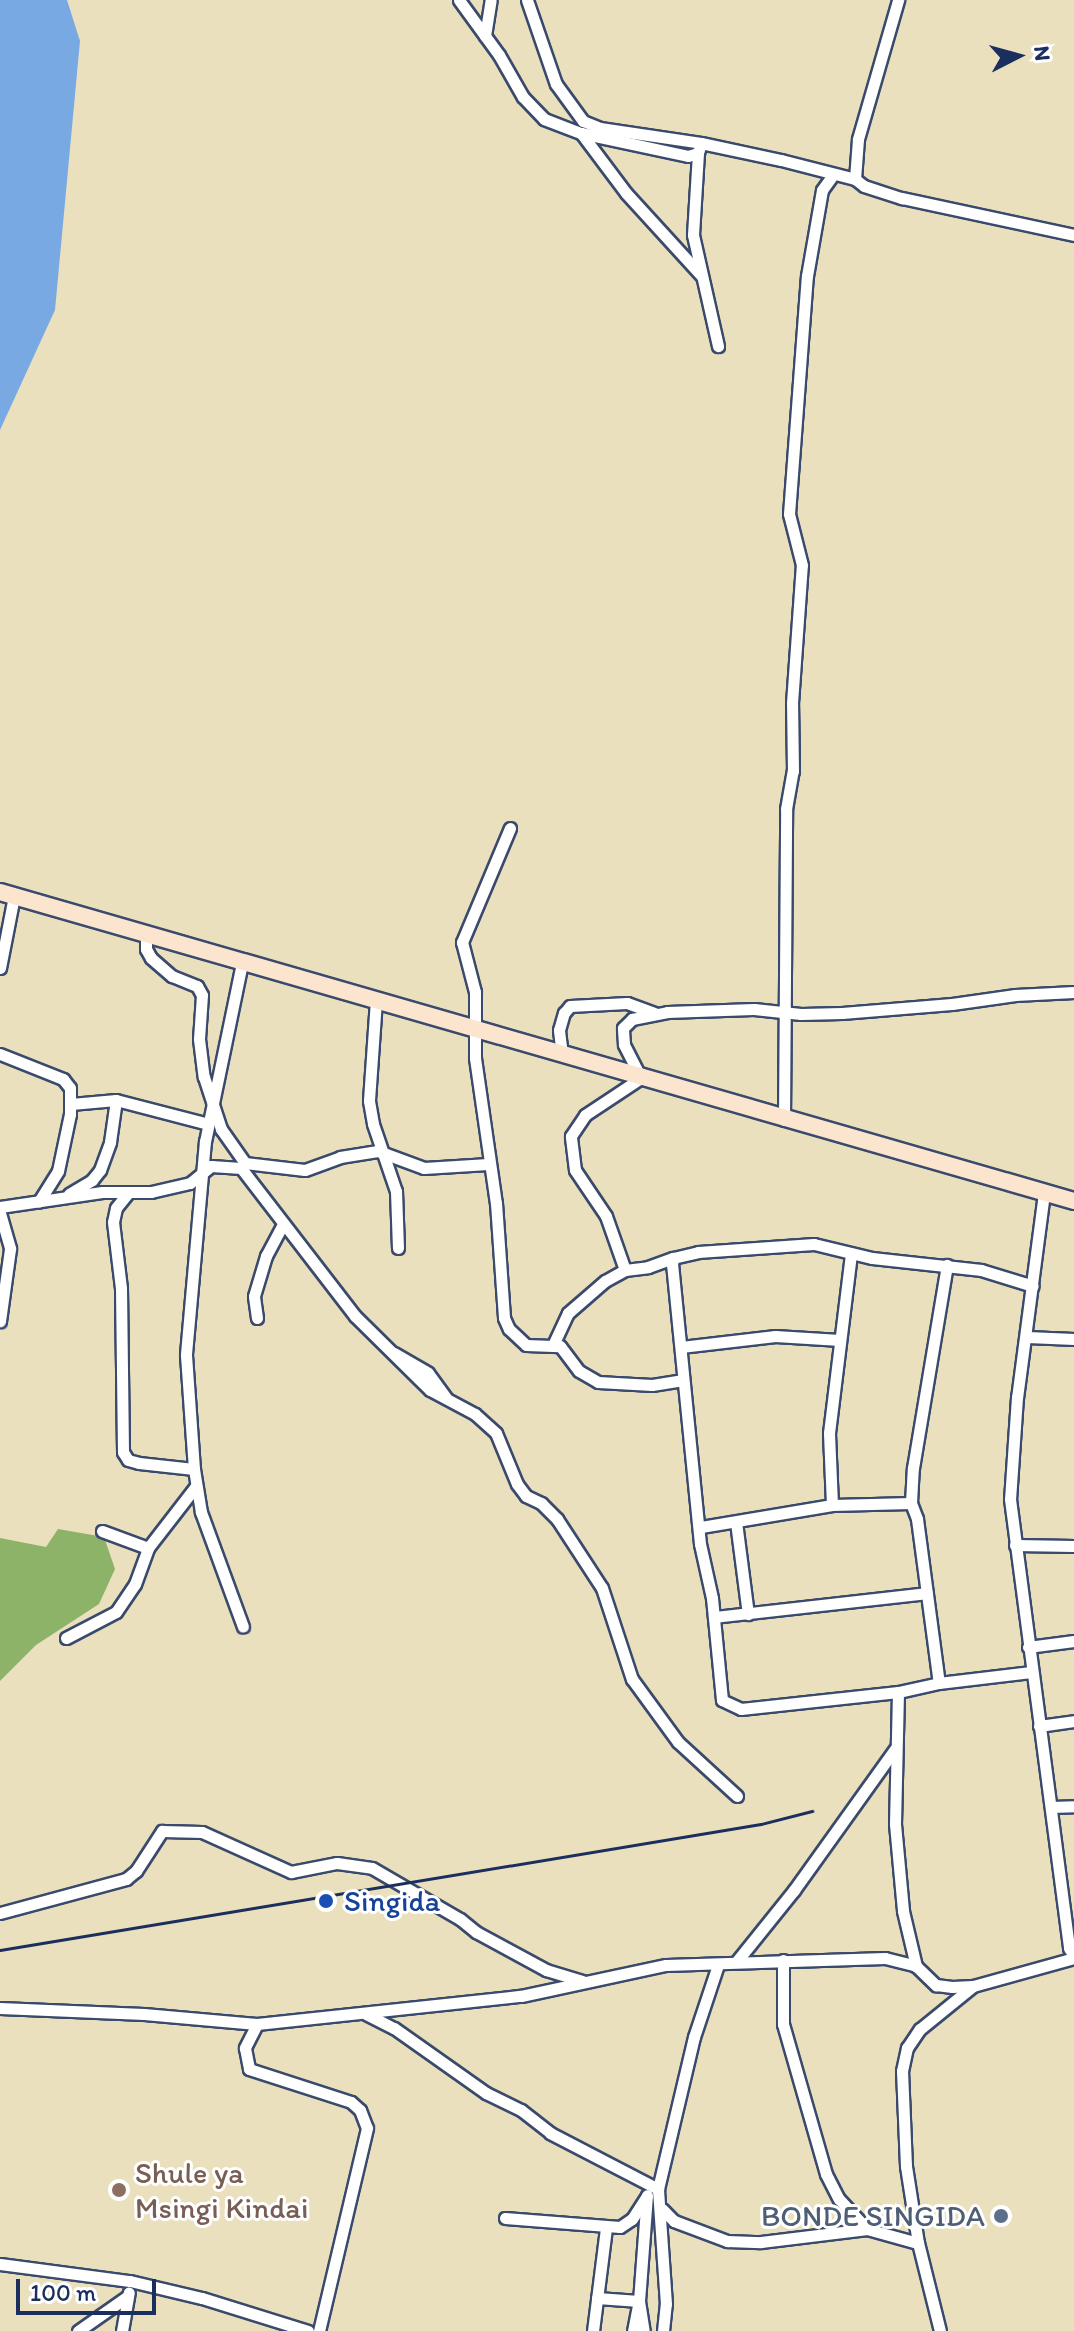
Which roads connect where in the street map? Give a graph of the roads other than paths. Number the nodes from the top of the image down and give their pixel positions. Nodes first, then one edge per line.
1 (459, 0) edge
2 (491, 0) edge
3 (527, 0) edge
4 (898, 0) edge
5 (485, 36) junction
6 (581, 133) junction
7 (700, 148) junction
8 (833, 175) junction
9 (855, 179) junction
10 (1074, 235) edge
11 (701, 275) junction
12 (718, 346) dead end
13 (510, 828) dead end
14 (7, 894) edge
15 (146, 935) junction
16 (242, 963) junction
17 (0, 968) edge
18 (1074, 992) edge
19 (376, 1000) junction
20 (655, 1013) junction
21 (787, 1013) junction
22 (475, 1029) junction
23 (0, 1054) edge
24 (562, 1055) junction
25 (641, 1078) junction
26 (116, 1100) junction
27 (212, 1103) junction
28 (71, 1104) junction
29 (784, 1120) junction
30 (208, 1124) junction
31 (385, 1152) junction
32 (488, 1164) junction
33 (202, 1170) junction
34 (128, 1193) junction
35 (1044, 1193) junction
36 (58, 1200) junction
37 (1074, 1201) edge
38 (39, 1202) junction
39 (0, 1210) edge
40 (283, 1224) junction
41 (398, 1248) dead end
42 (851, 1253) junction
43 (673, 1258) junction
44 (947, 1265) junction
45 (625, 1270) junction
46 (1033, 1286) junction
47 (257, 1318) dead end
48 (0, 1321) edge
49 (1027, 1337) junction
50 (1074, 1339) edge
51 (840, 1340) junction
52 (553, 1345) junction
53 (681, 1347) junction
54 (682, 1380) junction
55 (194, 1469) junction
56 (196, 1486) junction
57 (911, 1503) junction
58 (832, 1505) junction
59 (736, 1522) junction
60 (701, 1527) junction
61 (102, 1531) dead end
62 (1015, 1545) junction
63 (1074, 1546) edge
64 (148, 1548) junction
65 (927, 1593) junction
66 (748, 1614) junction
67 (714, 1617) junction
68 (243, 1627) dead end
69 (66, 1638) dead end
70 (1074, 1641) edge
71 (1028, 1647) junction
72 (1031, 1672) junction
73 (939, 1683) junction
74 (898, 1692) junction
75 (1074, 1721) edge
76 (1039, 1726) junction
77 (896, 1748) junction
78 (737, 1796) dead end
79 (1074, 1806) edge
80 (1051, 1807) junction
81 (0, 1913) edge
82 (1074, 1957) edge
83 (783, 1960) junction
84 (737, 1961) junction
85 (718, 1965) junction
86 (916, 1966) junction
87 (584, 1982) junction
88 (973, 1986) junction
89 (0, 2008) edge
90 (366, 2014) junction
91 (257, 2024) junction
92 (651, 2191) junction
93 (662, 2209) junction
94 (505, 2218) dead end
95 (606, 2228) junction
96 (867, 2229) junction
97 (918, 2243) junction
98 (0, 2264) edge
99 (133, 2281) junction
100 (128, 2296) junction
101 (597, 2298) junction
102 (639, 2301) junction
103 (78, 2331) edge
104 (122, 2331) edge
105 (308, 2331) edge
106 (319, 2331) edge
107 (593, 2331) edge
108 (633, 2331) edge
109 (644, 2331) edge
110 (663, 2331) edge
111 (940, 2331) edge

1 - 5 street
2 - 5 street
3 - 7 street
4 - 9 street
5 - 6 street
6 - 7 street
6 - 11 street
7 - 8 street
7 - 11 street
8 - 9 street
8 - 21 street
9 - 10 street
11 - 12 street
13 - 22 street
14 - 15 main road
14 - 17 street
15 - 16 main road
15 - 27 street
16 - 19 main road
16 - 27 street
18 - 21 street
19 - 22 main road
19 - 31 street
20 - 21 street
20 - 24 street
20 - 25 street
21 - 29 street
22 - 24 main road
22 - 32 street
23 - 28 street
24 - 25 main road
25 - 29 main road
25 - 45 street
26 - 28 street
26 - 30 street
26 - 36 street
27 - 30 street
27 - 31 street
28 - 38 street
29 - 35 main road
30 - 33 street
31 - 32 street
31 - 41 street
32 - 52 street
33 - 34 street
33 - 40 street
33 - 55 street
34 - 36 street
34 - 55 street
35 - 37 main road
35 - 46 street
36 - 38 street
38 - 39 street
39 - 48 street
40 - 47 street
40 - 78 street
42 - 43 street
42 - 44 street
42 - 51 street
43 - 45 street
43 - 53 street
44 - 46 street
44 - 57 street
45 - 52 street
46 - 49 street
49 - 50 street
49 - 62 street
51 - 53 street
51 - 58 street
52 - 54 street
53 - 54 street
54 - 60 street
55 - 56 street
56 - 64 street
56 - 68 street
57 - 58 street
57 - 65 street
58 - 59 street
59 - 60 street
59 - 66 street
60 - 67 street
61 - 64 street
62 - 63 street
62 - 71 street
64 - 69 street
65 - 66 street
65 - 73 street
66 - 67 street
67 - 74 street
70 - 71 street
71 - 72 street
72 - 73 street
72 - 76 street
73 - 74 street
74 - 77 street
75 - 76 street
76 - 80 street
77 - 84 street
77 - 86 street
79 - 80 street
80 - 82 street
81 - 87 street
82 - 88 street
83 - 84 street
83 - 86 street
83 - 96 street
84 - 85 street
85 - 87 street
85 - 92 street
86 - 88 street
87 - 90 street
88 - 97 street
89 - 91 street
90 - 91 street
90 - 92 street
91 - 106 street
92 - 93 street
92 - 95 street
92 - 102 street
93 - 96 street
93 - 110 street
94 - 95 street
95 - 101 street
96 - 97 street
97 - 111 street
98 - 99 street
99 - 100 street
99 - 105 street
100 - 103 street
100 - 104 street
101 - 102 street
101 - 107 street
102 - 108 street
102 - 109 street

